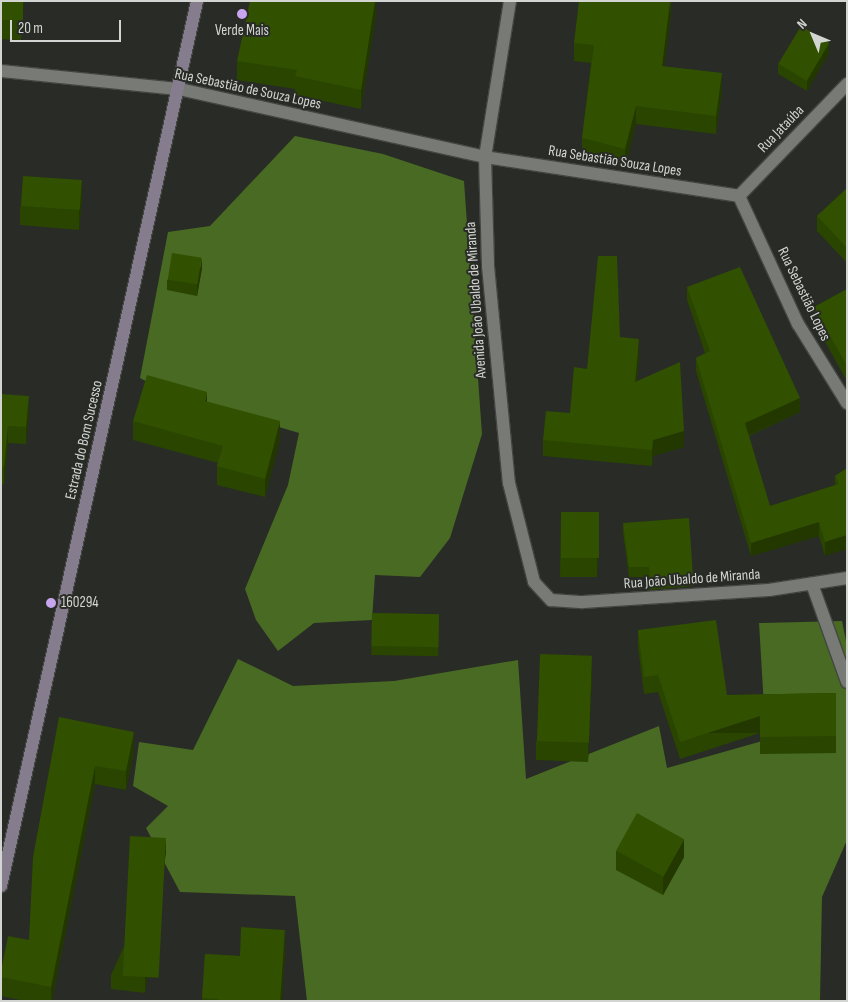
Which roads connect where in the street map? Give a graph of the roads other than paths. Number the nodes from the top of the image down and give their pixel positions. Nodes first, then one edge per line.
1 (197, 1) edge
2 (510, 1) edge
3 (1, 71) edge
4 (847, 84) edge
5 (179, 89) junction
6 (486, 157) junction
7 (739, 196) junction
8 (847, 403) edge
9 (847, 578) edge
10 (812, 584) junction
11 (541, 593) joint
12 (847, 682) edge
13 (1, 886) edge

1 - 5 street, Estrada do Bom Sucesso
2 - 6 street, Avenida João Ubaldo de Miranda
3 - 5 street, Rua Sebastião de Souza Lopes
4 - 7 street, Rua Jataúba
5 - 6 street, Rua Sebastião de Souza Lopes
5 - 13 street, Estrada do Bom Sucesso
6 - 7 street, Rua Sebastião Souza Lopes
6 - 11 street, Avenida João Ubaldo de Miranda
7 - 8 street, Rua Sebastião Lopes
9 - 10 street, Rua João Ubaldo de Miranda
10 - 11 street, Rua João Ubaldo de Miranda
10 - 12 street

